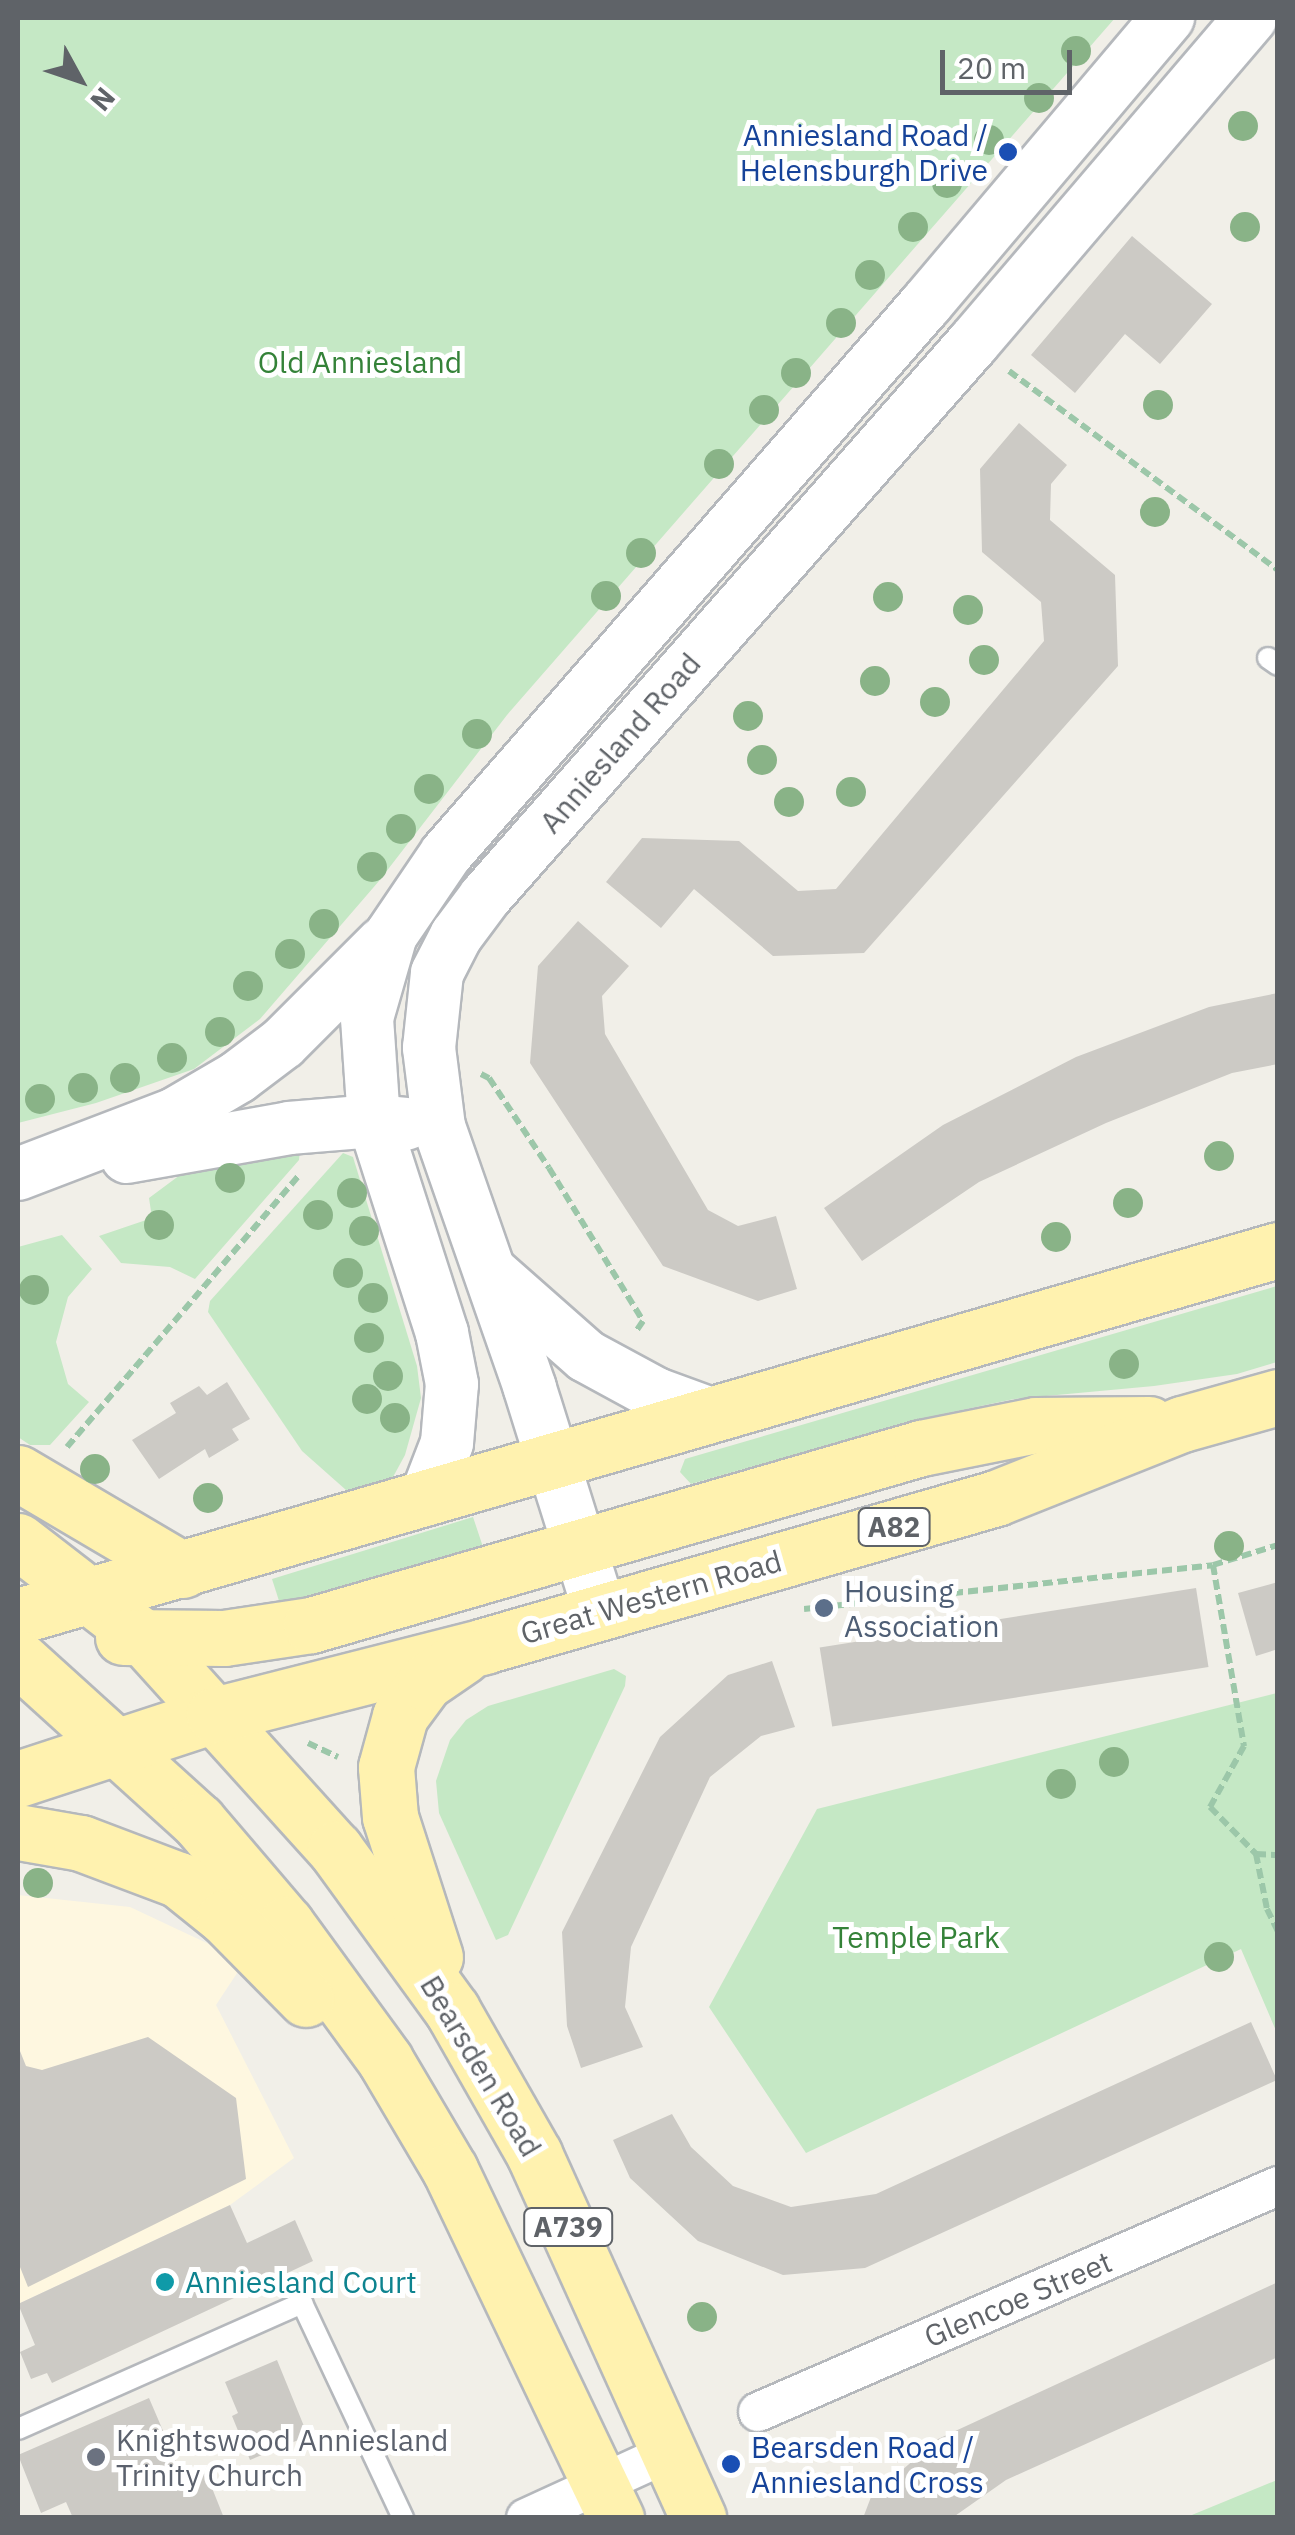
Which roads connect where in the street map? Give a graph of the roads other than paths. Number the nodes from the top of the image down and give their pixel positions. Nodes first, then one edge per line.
1 (1168, 18) edge
2 (1251, 18) edge
3 (391, 935) junction
4 (374, 1121) junction
5 (439, 1127) junction
6 (18, 1176) edge
7 (1278, 1250) edge
8 (488, 1269) junction
9 (1278, 1397) edge
10 (711, 1414) junction
11 (1182, 1424) junction
12 (552, 1462) junction
13 (38, 1466) edge
14 (425, 1500) junction
15 (18, 1541) edge
16 (579, 1547) junction
17 (183, 1570) junction
18 (92, 1597) junction
19 (600, 1612) junction
20 (18, 1616) edge
21 (18, 1630) edge
22 (145, 1639) junction
23 (484, 1646) junction
24 (18, 1658) edge
25 (39, 1698) edge
26 (214, 1715) junction
27 (116, 1744) junction
28 (18, 1780) edge
29 (18, 1832) edge
30 (452, 2010) junction
31 (420, 2114) junction
32 (1278, 2186) edge
33 (758, 2412) dead end
34 (18, 2429) edge
35 (668, 2454) junction
36 (608, 2501) edge
37 (403, 2518) edge
38 (526, 2518) edge
39 (698, 2518) edge

1 - 3 street, Anniesland Road
2 - 5 street, Anniesland Road
3 - 4 street, Anniesland Road
3 - 6 street, Anniesland Road
4 - 5 street
4 - 6 street
4 - 14 street, Anniesland Road
5 - 8 street, Anniesland Road
7 - 10 main road
8 - 10 street
8 - 12 street, Anniesland Road
9 - 11 main road, Great Western Road / A82
10 - 12 main road
11 - 16 main road
11 - 19 main road, Great Western Road / A82
12 - 14 main road
12 - 16 street, Anniesland Road
13 - 17 main road
14 - 17 main road
15 - 18 main road, A739
16 - 19 street, Anniesland Road
16 - 22 main road
17 - 18 main road
18 - 20 main road
18 - 22 main road, A739
19 - 23 main road, Great Western Road / A82
21 - 22 main road
22 - 26 main road, A739
23 - 26 main road, Great Western Road / A82
23 - 30 main road
24 - 25 main road, A739
25 - 26 main road
25 - 27 main road, A739
26 - 27 main road, Great Western Road / A82
26 - 30 main road, Bearsden Road / A739
27 - 28 main road, Great Western Road / A82
27 - 31 main road, A739
29 - 31 main road
30 - 35 main road, Bearsden Road / A739
31 - 36 main road, A739
32 - 33 street, Glencoe Street
34 - 37 lane
35 - 36 street
35 - 39 main road, Bearsden Road / A739
36 - 38 street

